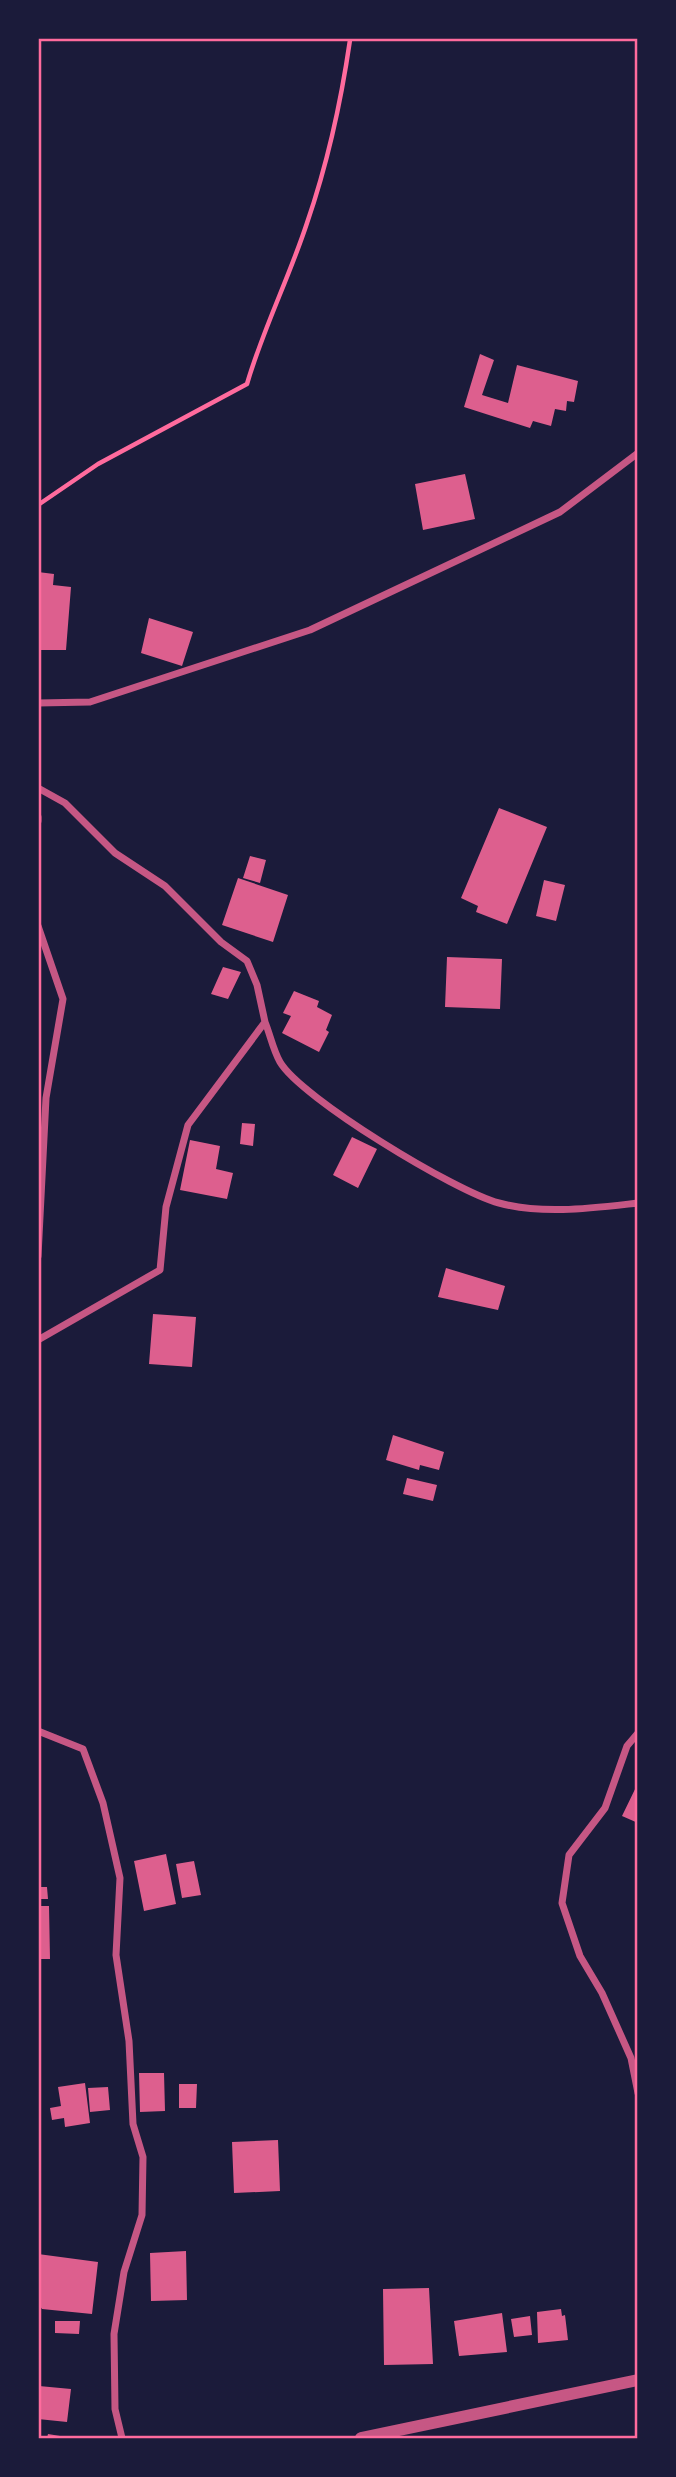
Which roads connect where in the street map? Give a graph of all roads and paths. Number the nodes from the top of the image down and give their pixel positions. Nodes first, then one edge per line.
1 (348, 38) edge
2 (638, 453) edge
3 (38, 505) edge
4 (38, 703) edge
5 (38, 788) edge
6 (38, 926) edge
7 (265, 1022) junction
8 (638, 1203) edge
9 (38, 1256) edge
10 (38, 1340) edge
11 (38, 1731) edge
12 (638, 1733) edge
13 (638, 2093) edge
14 (638, 2380) edge
15 (122, 2438) edge
16 (361, 2438) edge

1 - 3 path
2 - 4 street
5 - 7 street
6 - 9 street
7 - 8 street
7 - 10 street
11 - 15 street
12 - 13 street
14 - 16 street

